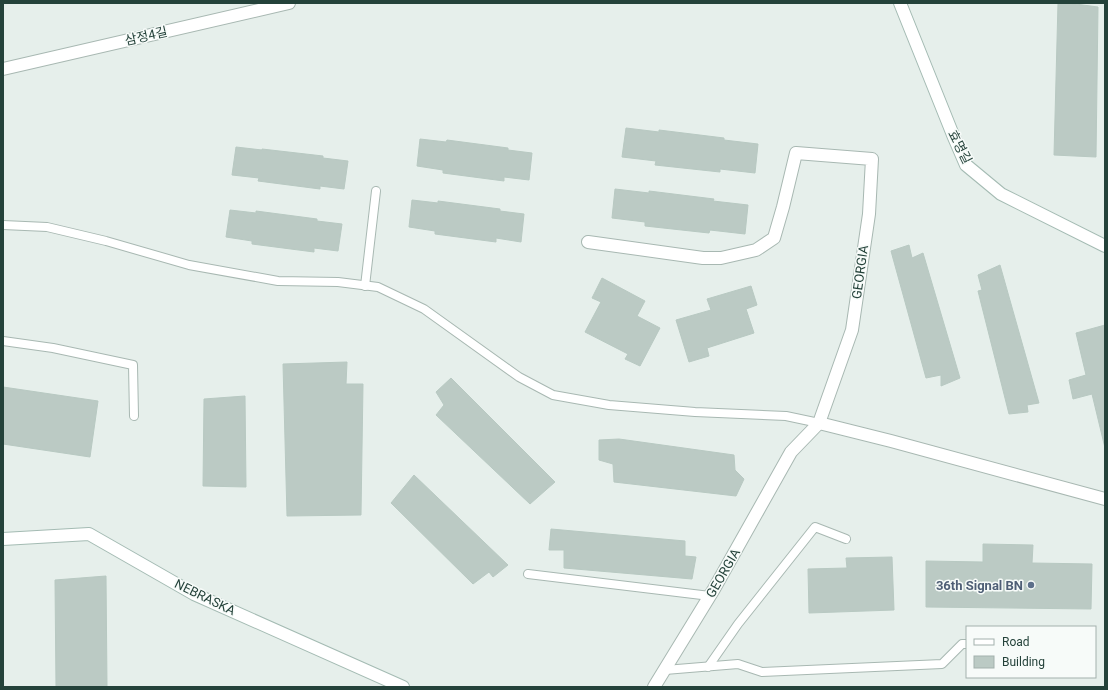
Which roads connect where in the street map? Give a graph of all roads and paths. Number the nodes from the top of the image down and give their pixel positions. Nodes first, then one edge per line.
1 (290, 3) edge
2 (900, 3) edge
3 (3, 69) edge
4 (376, 191) dead end
5 (3, 226) edge
6 (588, 242) dead end
7 (1105, 246) edge
8 (365, 286) junction
9 (3, 341) edge
10 (134, 416) dead end
11 (819, 423) junction
12 (1105, 499) edge
13 (3, 539) edge
14 (846, 539) dead end
15 (528, 574) dead end
16 (710, 596) junction
17 (966, 644) edge
18 (708, 667) junction
19 (665, 670) junction
20 (403, 687) edge
21 (654, 687) edge

1 - 3 street, 삼정4길
2 - 7 street, 효명길
4 - 8 lane
5 - 8 lane
6 - 11 street, GEORGIA
8 - 11 lane
9 - 10 lane
11 - 12 street
11 - 16 street, GEORGIA
13 - 20 street, NEBRASKA
14 - 18 lane
15 - 16 lane
16 - 19 street, GEORGIA
17 - 18 lane
18 - 19 lane
19 - 21 street, GEORGIA

